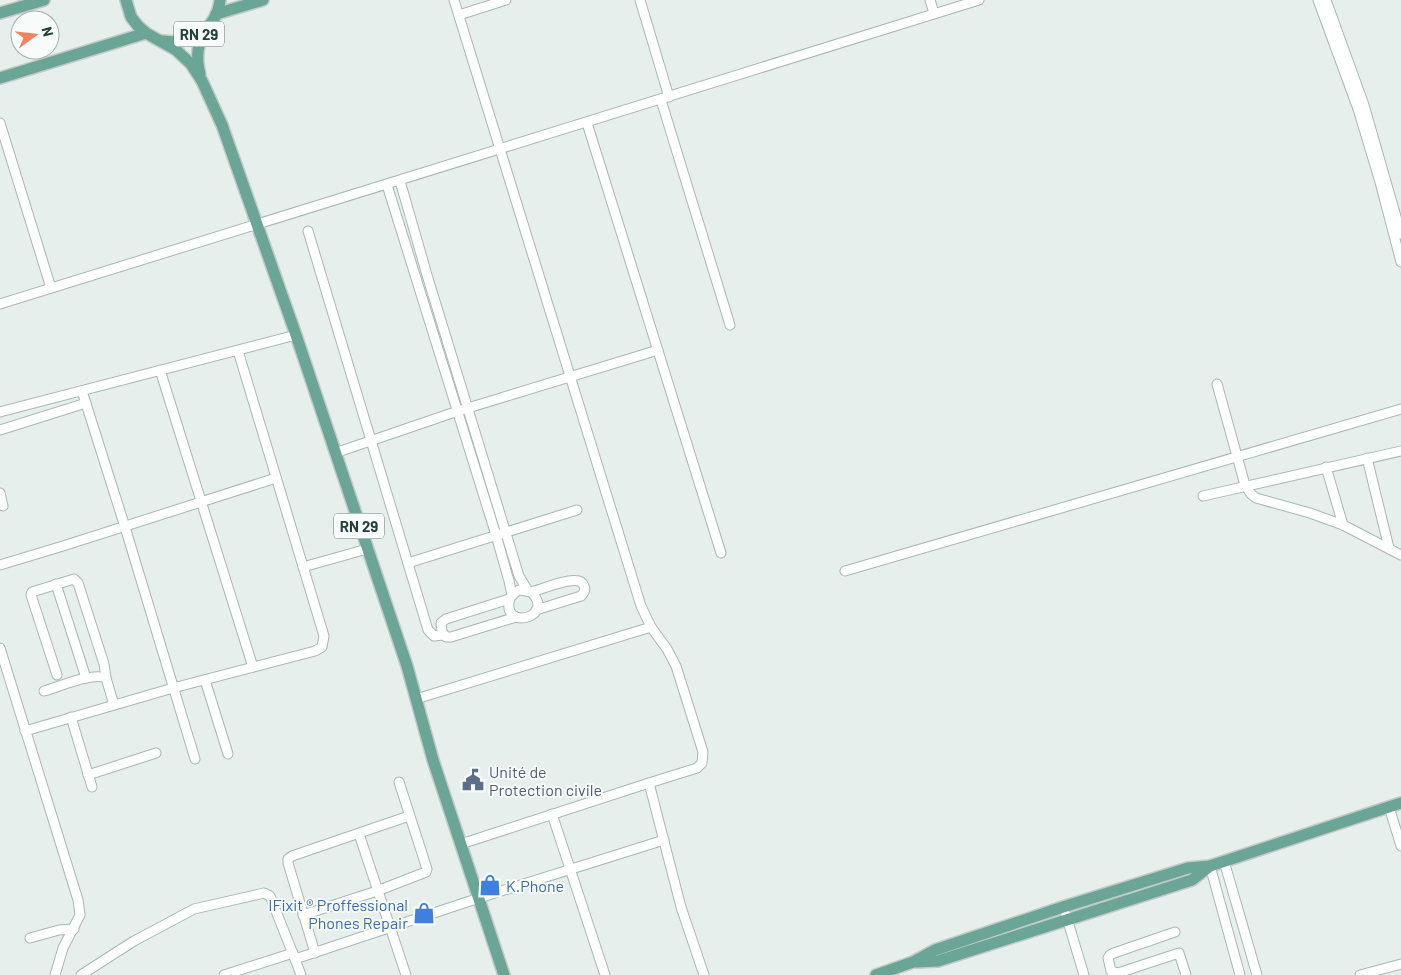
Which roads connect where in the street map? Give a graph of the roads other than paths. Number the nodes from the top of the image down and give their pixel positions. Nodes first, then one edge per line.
1 (44, 0) edge
2 (126, 0) edge
3 (220, 0) edge
4 (263, 0) edge
5 (454, 0) edge
6 (506, 0) edge
7 (640, 0) edge
8 (930, 0) edge
9 (979, 0) edge
10 (1318, 0) edge
11 (1326, 0) edge
12 (952, 4) edge
13 (0, 13) edge
14 (216, 14) junction
15 (934, 14) junction
16 (458, 15) junction
17 (208, 27) junction
18 (146, 33) junction
19 (159, 40) junction
20 (0, 78) edge
21 (202, 81) junction
22 (665, 98) junction
23 (0, 123) edge
24 (587, 123) junction
25 (500, 150) junction
26 (400, 181) junction
27 (388, 185) junction
28 (257, 224) junction
29 (308, 231) dead end
30 (1401, 234) edge
31 (1401, 262) edge
32 (426, 275) junction
33 (415, 278) junction
34 (51, 288) junction
35 (0, 304) edge
36 (730, 325) dead end
37 (296, 336) junction
38 (658, 350) junction
39 (238, 351) junction
40 (160, 370) junction
41 (571, 377) junction
42 (1216, 384) dead end
43 (82, 391) junction
44 (86, 403) junction
45 (468, 408) junction
46 (1401, 409) edge
47 (458, 411) junction
48 (0, 412) edge
49 (0, 430) edge
50 (371, 441) junction
51 (1400, 451) edge
52 (335, 454) junction
53 (1238, 458) junction
54 (1367, 458) junction
55 (1401, 462) edge
56 (1326, 467) junction
57 (276, 478) junction
58 (1245, 485) junction
59 (0, 493) edge
60 (1203, 496) dead end
61 (203, 502) junction
62 (3, 506) dead end
63 (577, 510) dead end
64 (1343, 525) junction
65 (125, 527) junction
66 (506, 532) junction
67 (496, 535) junction
68 (1389, 548) junction
69 (367, 549) junction
70 (721, 552) dead end
71 (1401, 555) edge
72 (408, 563) junction
73 (0, 565) edge
74 (303, 567) junction
75 (845, 571) dead end
76 (56, 584) junction
77 (529, 592) junction
78 (510, 598) junction
79 (536, 610) junction
80 (516, 617) junction
81 (650, 627) junction
82 (443, 635) junction
83 (0, 651) edge
84 (253, 667) junction
85 (57, 675) dead end
86 (86, 678) junction
87 (106, 678) junction
88 (205, 680) junction
89 (10, 683) junction
90 (0, 686) edge
91 (173, 688) junction
92 (44, 691) dead end
93 (416, 700) junction
94 (114, 705) junction
95 (71, 717) junction
96 (25, 731) junction
97 (156, 753) dead end
98 (228, 754) dead end
99 (195, 759) dead end
100 (88, 775) junction
101 (399, 782) dead end
102 (649, 783) junction
103 (92, 787) dead end
104 (1401, 803) edge
105 (1389, 807) junction
106 (552, 814) junction
107 (410, 816) junction
108 (359, 834) junction
109 (664, 840) junction
110 (461, 844) junction
111 (1401, 846) edge
112 (1224, 861) junction
113 (1210, 866) junction
114 (570, 870) junction
115 (377, 891) junction
116 (479, 898) junction
117 (1063, 908) junction
118 (303, 915) junction
119 (1067, 920) junction
120 (74, 929) junction
121 (391, 929) junction
122 (1175, 932) dead end
123 (30, 938) dead end
124 (315, 953) junction
125 (294, 956) junction
126 (913, 962) junction
127 (1401, 964) edge
128 (55, 975) edge
129 (81, 975) edge
130 (224, 975) edge
131 (301, 975) edge
132 (406, 975) edge
133 (504, 975) edge
134 (605, 975) edge
135 (704, 975) edge
136 (876, 975) edge
137 (1084, 975) edge
138 (1186, 975) edge
139 (1240, 975) edge
140 (1257, 975) edge
141 (1360, 975) edge

1 - 13 main road
2 - 18 main road, RN 29
3 - 14 main road, RN 29
4 - 14 main road
5 - 16 street
6 - 16 street
7 - 22 street
8 - 15 street
9 - 12 street
10 - 31 street
11 - 30 street
12 - 15 street
14 - 17 main road, RN 29
15 - 22 street
16 - 25 street
17 - 19 main road, RN 29
17 - 21 main road, RN 29
18 - 19 main road, RN 29
18 - 20 main road
19 - 21 main road, RN 29
21 - 28 main road, RN 29
22 - 24 street
22 - 36 street
23 - 34 street
24 - 25 street
24 - 38 street
25 - 26 street
25 - 41 street
26 - 27 street
26 - 32 street
27 - 28 street
27 - 33 street
28 - 34 street
28 - 37 main road, RN 29
29 - 50 street
32 - 33 street
32 - 45 street
33 - 47 street
34 - 35 street
37 - 39 street
37 - 52 main road, RN 29
38 - 41 street
38 - 70 street
39 - 40 street
39 - 57 street
40 - 43 street
40 - 61 street
41 - 45 street
41 - 81 street
42 - 53 street
43 - 44 street
43 - 48 street
44 - 49 street
44 - 65 street
45 - 47 street
45 - 66 street
46 - 53 street
47 - 50 street
47 - 67 street
50 - 52 street
50 - 72 street
51 - 54 street
51 - 55 street
52 - 69 main road, RN 29
53 - 58 street
53 - 75 street
54 - 56 street
54 - 68 street
56 - 58 street
56 - 64 street
57 - 61 street
57 - 74 street
58 - 60 street
58 - 64 street
59 - 62 street
61 - 65 street
61 - 84 street
63 - 66 street
64 - 68 street
65 - 73 street
65 - 91 street
66 - 67 street
66 - 77 street
67 - 72 street
67 - 78 street
68 - 71 street
69 - 74 street
69 - 93 main road, RN 29
72 - 82 street
74 - 84 street
76 - 85 street
76 - 86 street
76 - 87 street
77 - 78 street
77 - 79 street
77 - 79 street
78 - 80 street
78 - 82 street
79 - 80 street
80 - 82 street
81 - 93 street
81 - 102 street
83 - 89 street
84 - 88 street
86 - 87 street
86 - 92 street
87 - 94 street
88 - 91 street
88 - 98 street
89 - 90 street
89 - 96 street
91 - 94 street
91 - 99 street
93 - 110 main road, RN 29
94 - 95 street
95 - 96 street
95 - 100 street
96 - 120 street
97 - 100 street
100 - 103 street
101 - 107 street
102 - 106 street
102 - 109 street
104 - 105 main road
105 - 111 street
105 - 112 main road
106 - 110 street
106 - 114 street
107 - 108 street
107 - 115 street
108 - 115 street
108 - 118 street
109 - 114 street
109 - 135 street
110 - 116 main road, RN 29
112 - 113 main road
112 - 140 street
113 - 117 main road
113 - 119 main road
113 - 139 street
114 - 116 street
114 - 134 street
115 - 118 street
115 - 121 street
116 - 121 street
116 - 133 main road, RN 29
117 - 119 street
117 - 126 main road
118 - 124 street
119 - 126 main road
119 - 137 street
120 - 123 street
120 - 128 street
121 - 124 street
121 - 132 street
122 - 138 street
124 - 125 street
125 - 129 street
125 - 130 street
125 - 131 street
126 - 136 main road
127 - 141 street

